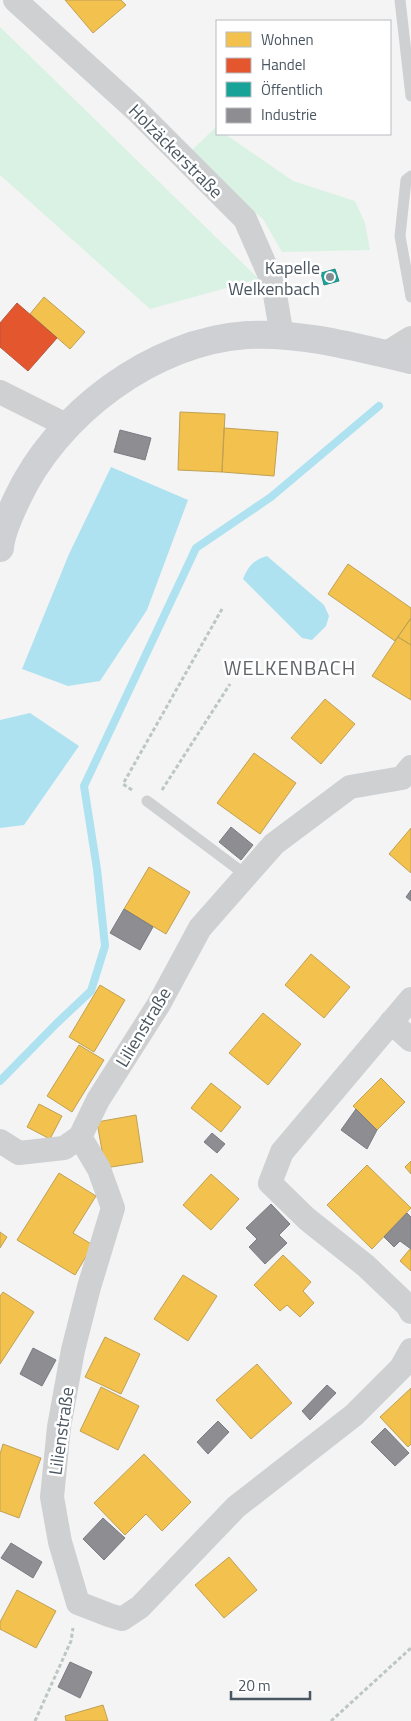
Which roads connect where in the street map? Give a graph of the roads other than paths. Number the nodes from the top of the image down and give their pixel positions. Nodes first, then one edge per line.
1 (15, 0) edge
2 (400, 0) edge
3 (411, 96) edge
4 (411, 176) edge
5 (411, 297) edge
6 (282, 336) junction
7 (411, 338) edge
8 (385, 354) junction
9 (411, 360) edge
10 (0, 392) edge
11 (68, 426) junction
12 (0, 548) edge
13 (408, 777) edge
14 (150, 803) road end
15 (246, 875) junction
16 (411, 999) edge
17 (391, 1022) junction
18 (411, 1040) edge
19 (80, 1137) junction
20 (0, 1141) edge
21 (411, 1312) edge
22 (411, 1350) edge

1 - 6 street, Holzäckerstraße
2 - 3 lane
4 - 5 lane
6 - 8 main road
6 - 11 main road
7 - 8 street
8 - 9 main road
10 - 11 street
11 - 12 main road
13 - 15 street, Lilienstraße
14 - 15 lane
15 - 19 street, Lilienstraße
16 - 17 street
17 - 18 street
17 - 21 street
19 - 20 street
19 - 22 street, Lilienstraße

